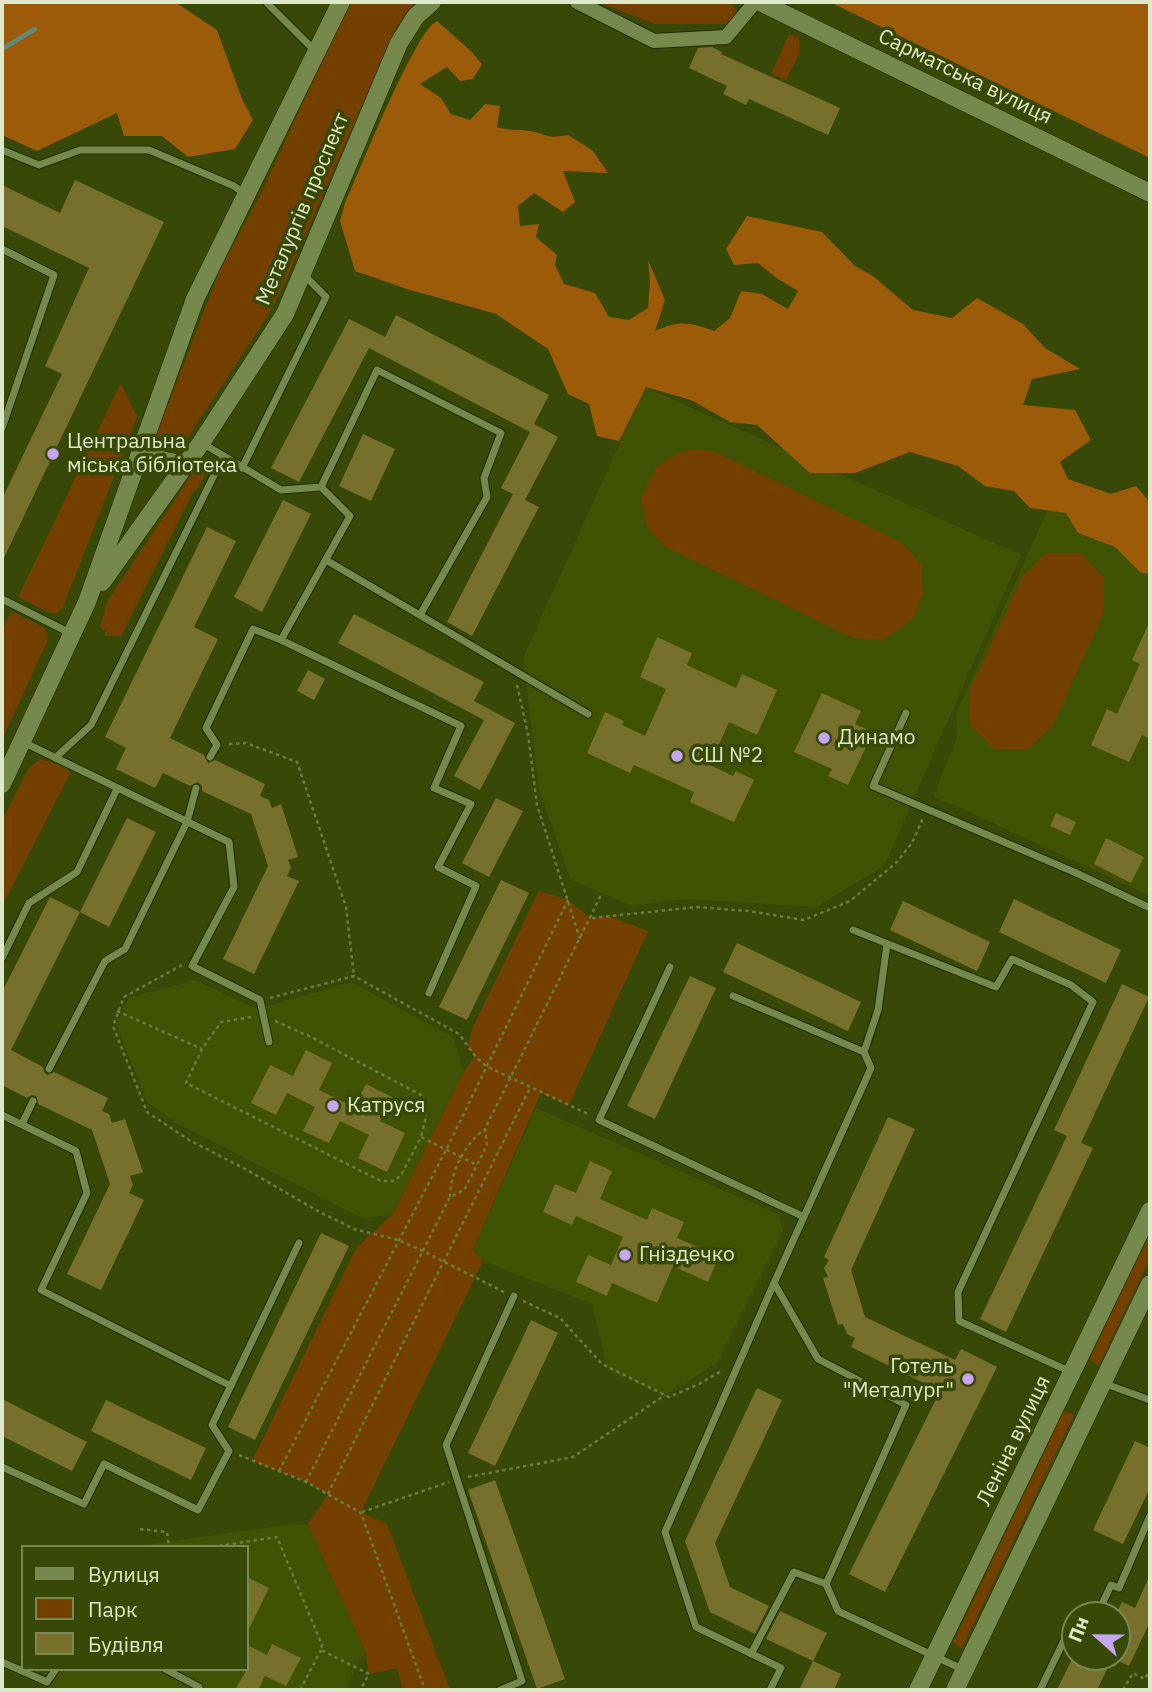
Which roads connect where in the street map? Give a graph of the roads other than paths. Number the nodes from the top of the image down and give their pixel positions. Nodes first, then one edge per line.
1 (341, 2) edge
2 (432, 2) edge
3 (577, 2) edge
4 (757, 2) edge
5 (267, 3) edge
6 (317, 53) junction
7 (2, 150) edge
8 (1150, 193) edge
9 (247, 196) junction
10 (2, 248) edge
11 (302, 273) junction
12 (2, 428) edge
13 (201, 443) junction
14 (144, 446) junction
15 (223, 457) junction
16 (185, 465) junction
17 (242, 468) junction
18 (321, 487) junction
19 (326, 559) junction
20 (2, 599) edge
21 (88, 603) junction
22 (420, 615) junction
23 (74, 635) junction
24 (281, 640) junction
25 (906, 713) dead end
26 (588, 714) dead end
27 (23, 742) junction
28 (210, 757) dead end
29 (55, 758) junction
30 (2, 783) edge
31 (196, 788) dead end
32 (117, 789) junction
33 (187, 822) junction
34 (1150, 908) edge
35 (853, 930) dead end
36 (887, 944) junction
37 (2, 958) edge
38 (670, 967) dead end
39 (429, 993) dead end
40 (733, 996) dead end
41 (269, 1042) dead end
42 (864, 1052) junction
43 (49, 1069) dead end
44 (33, 1101) dead end
45 (2, 1115) edge
46 (22, 1124) junction
47 (1150, 1211) edge
48 (804, 1217) junction
49 (299, 1243) dead end
50 (774, 1283) junction
51 (1150, 1284) edge
52 (514, 1297) road end
53 (1072, 1372) junction
54 (1102, 1383) junction
55 (231, 1386) junction
56 (1150, 1400) edge
57 (2, 1467) edge
58 (1150, 1516) edge
59 (826, 1584) junction
60 (1104, 1601) edge
61 (1061, 1647) edge
62 (751, 1654) junction
63 (935, 1655) junction
64 (2, 1662) edge
65 (21, 1670) edge
66 (965, 1670) junction
67 (22, 1671) edge
68 (55, 1671) edge
69 (169, 1671) edge
70 (199, 1687) dead end
71 (500, 1690) edge
72 (770, 1690) edge
73 (918, 1690) edge
74 (955, 1690) edge
75 (1040, 1690) edge

1 - 6 street, Металургів проспект
2 - 11 street, Металургів проспект
3 - 4 street
4 - 8 street, Сарматська вулиця
5 - 6 lane
6 - 9 street, Металургів проспект
7 - 9 lane
9 - 14 street, Металургів проспект
10 - 12 lane
11 - 13 street, Металургів проспект
11 - 17 lane
13 - 15 lane
13 - 16 street, Металургів проспект
14 - 16 street
14 - 21 street, Металургів проспект
15 - 17 lane
15 - 29 lane
16 - 21 street, Металургів проспект
17 - 18 lane
18 - 19 lane
18 - 22 lane
19 - 22 lane
19 - 24 lane
20 - 23 lane
21 - 23 street, Металургів проспект
22 - 26 lane
23 - 27 street, Металургів проспект
24 - 28 lane
24 - 39 lane
25 - 34 lane
27 - 29 lane
27 - 30 street, Металургів проспект
29 - 32 lane
31 - 33 lane
32 - 33 lane
32 - 37 lane
33 - 41 lane
33 - 43 lane
35 - 36 lane
36 - 42 lane
36 - 53 lane
38 - 48 lane
40 - 42 lane
42 - 48 lane
44 - 46 lane
45 - 46 lane
46 - 55 lane
47 - 53 street, Леніна вулиця
48 - 50 lane
49 - 55 lane
50 - 59 lane
50 - 62 lane
51 - 54 street
52 - 71 lane
53 - 54 street
53 - 63 street, Леніна вулиця
54 - 56 lane
54 - 66 street
55 - 57 lane
58 - 60 lane
59 - 62 lane
59 - 63 lane
61 - 75 lane
62 - 72 lane
63 - 66 lane
63 - 73 street, Леніна вулиця
64 - 65 lane
66 - 74 street
67 - 68 lane
69 - 70 lane

